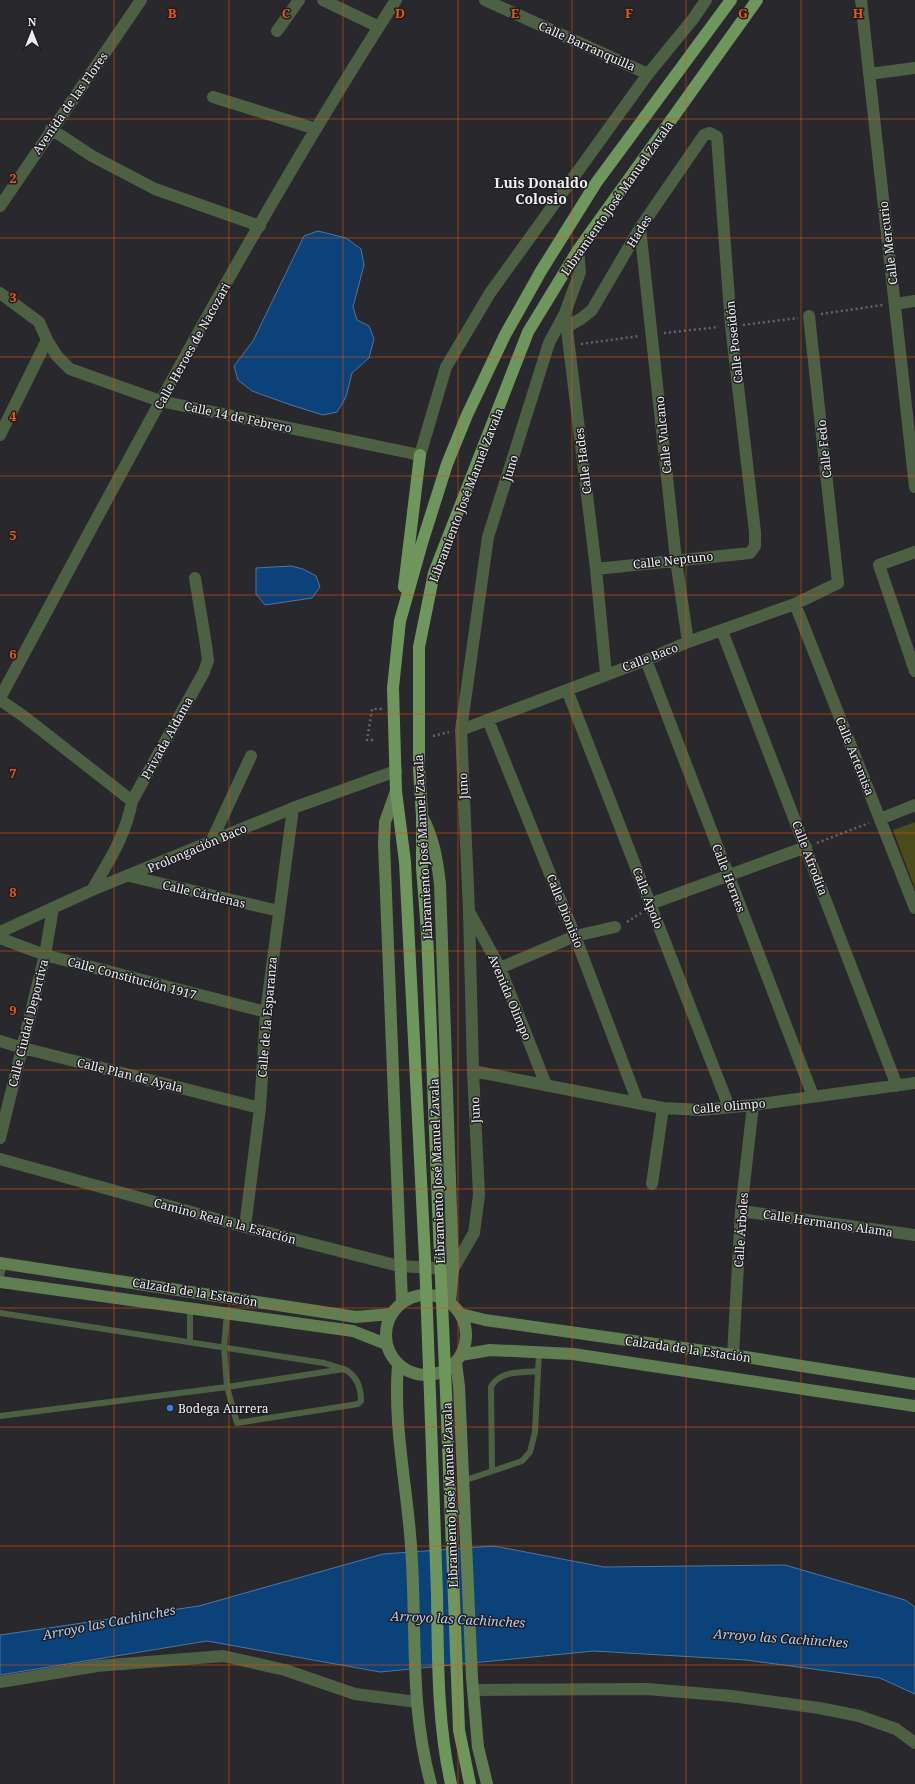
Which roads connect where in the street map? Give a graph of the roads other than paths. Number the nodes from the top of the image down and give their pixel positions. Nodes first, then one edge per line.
1 (141, 0) edge
2 (298, 0) edge
3 (323, 0) edge
4 (396, 0) edge
5 (485, 0) edge
6 (706, 0) edge
7 (731, 0) edge
8 (758, 0) edge
9 (861, 0) edge
10 (378, 26) junction
11 (277, 31) dead end
12 (915, 68) edge
13 (648, 74) junction
14 (869, 74) junction
15 (213, 97) dead end
16 (51, 129) junction
17 (316, 129) junction
18 (710, 133) joint
19 (0, 206) edge
20 (260, 226) junction
21 (640, 228) junction
22 (578, 250) junction
23 (0, 293) edge
24 (915, 301) edge
25 (895, 304) junction
26 (565, 313) junction
27 (809, 316) dead end
28 (567, 327) junction
29 (47, 340) junction
30 (160, 401) junction
31 (0, 435) edge
32 (420, 455) junction
33 (915, 487) edge
34 (915, 552) edge
35 (750, 553) joint
36 (676, 560) junction
37 (596, 569) junction
38 (195, 578) dead end
39 (838, 583) joint
40 (795, 604) junction
41 (400, 621) junction
42 (722, 631) junction
43 (688, 642) junction
44 (646, 660) junction
45 (915, 671) edge
46 (606, 674) junction
47 (567, 690) junction
48 (0, 699) edge
49 (488, 720) junction
50 (461, 730) junction
51 (251, 756) dead end
52 (396, 771) junction
53 (396, 791) junction
54 (132, 801) junction
55 (915, 805) edge
56 (293, 808) junction
57 (422, 816) junction
58 (880, 819) junction
59 (211, 842) junction
60 (806, 847) junction
61 (728, 875) junction
62 (129, 876) junction
63 (92, 890) junction
64 (650, 904) junction
65 (53, 908) junction
66 (915, 908) edge
67 (278, 911) junction
68 (469, 911) junction
69 (615, 927) road end
70 (0, 932) edge
71 (575, 936) junction
72 (0, 938) edge
73 (45, 955) junction
74 (500, 968) junction
75 (266, 1012) junction
76 (0, 1040) edge
77 (23, 1048) junction
78 (473, 1071) junction
79 (915, 1083) edge
80 (546, 1085) junction
81 (898, 1086) junction
82 (813, 1096) junction
83 (638, 1103) junction
84 (753, 1105) junction
85 (728, 1106) junction
86 (260, 1108) junction
87 (663, 1108) junction
88 (0, 1138) edge
89 (0, 1159) edge
90 (652, 1184) dead end
91 (741, 1211) junction
92 (245, 1227) junction
93 (915, 1236) edge
94 (2, 1263) edge
95 (399, 1266) junction
96 (453, 1269) junction
97 (0, 1281) edge
98 (402, 1302) junction
99 (450, 1302) junction
100 (190, 1309) junction
101 (0, 1313) edge
102 (227, 1313) junction
103 (391, 1314) junction
104 (461, 1314) junction
105 (190, 1341) junction
106 (386, 1344) junction
107 (224, 1347) junction
108 (539, 1352) junction
109 (733, 1355) junction
110 (459, 1359) junction
111 (398, 1365) junction
112 (344, 1369) junction
113 (538, 1372) junction
114 (915, 1384) edge
115 (227, 1388) junction
116 (915, 1406) edge
117 (0, 1416) edge
118 (492, 1471) junction
119 (463, 1481) junction
120 (0, 1682) edge
121 (473, 1684) junction
122 (417, 1702) junction
123 (915, 1743) edge
124 (430, 1784) edge
125 (451, 1784) edge
126 (470, 1784) edge
127 (487, 1784) edge

1 - 16 street, Avenida de las Flores
2 - 11 street
3 - 10 street
4 - 10 street, Calle Heroes de Nacozari
5 - 13 street, Calle Barranquilla
6 - 13 street, Calle Barranquilla
7 - 41 main road, Libramiento José Manuel Zavala
8 - 22 main road, Libramiento José Manuel Zavala
9 - 14 street, Calle Mercurio
10 - 17 street, Calle Heroes de Nacozari
12 - 14 street
13 - 32 street
14 - 25 street, Calle Mercurio
15 - 17 street
16 - 19 street, Avenida de las Flores
16 - 20 street
17 - 20 street, Calle Heroes de Nacozari
18 - 21 street, Hades
18 - 35 street, Calle Poseidón
20 - 30 street, Calle Heroes de Nacozari
21 - 28 street, Hades
21 - 36 street, Calle Vulcano
22 - 26 street, Calle Hades
22 - 57 main road, Libramiento José Manuel Zavala
23 - 29 street, Calle 14 de Febrero
24 - 25 street
25 - 33 street, Calle Mercurio
26 - 28 street, Calle Hades
26 - 50 street, Juno
27 - 39 street, Calle Fedo
28 - 37 street, Calle Hades
29 - 30 street, Calle 14 de Febrero
29 - 31 street
30 - 32 street, Calle 14 de Febrero
30 - 48 street, Calle Heroes de Nacozari
32 - 41 main road
34 - 45 street
35 - 36 street, Calle Neptuno
36 - 37 street, Calle Neptuno
36 - 43 street, Calle Vulcano
37 - 46 street, Calle Hades
38 - 54 street, Privada Aldama
39 - 40 street, Calle Baco
40 - 42 street, Calle Baco
40 - 58 street, Calle Artemisa
41 - 52 main road, Libramiento José Manuel Zavala
42 - 43 street, Calle Baco
42 - 60 street, Calle Afrodita
43 - 44 street, Calle Baco
44 - 46 street, Calle Baco
44 - 61 street, Calle Hernes
46 - 47 street, Calle Baco
47 - 49 street, Calle Baco
47 - 64 street, Calle Apolo
48 - 54 street
49 - 50 street, Calle Baco
49 - 71 street, Calle Dionisio
50 - 68 street, Juno
51 - 59 street
52 - 53 main road, Libramiento José Manuel Zavala
52 - 56 street, Prolongación Baco
53 - 95 main road
53 - 125 main road, Libramiento José Manuel Zavala, bridge
54 - 63 street, Privada Aldama
55 - 58 street
56 - 59 street, Prolongación Baco
56 - 67 street, Calle de la Esparanza
57 - 96 main road
57 - 126 main road, Libramiento José Manuel Zavala, bridge
58 - 66 street, Calle Artemisa
59 - 62 street, Prolongación Baco
60 - 61 street
60 - 81 street, Calle Afrodita
61 - 64 street
61 - 82 street, Calle Hernes
62 - 63 street, Prolongación Baco
62 - 67 street, Calle Cárdenas
63 - 65 street, Prolongación Baco
64 - 85 street, Calle Apolo
65 - 70 street, Prolongación Baco
65 - 73 street, Calle Ciudad Deportiva
67 - 75 street, Calle de la Esparanza
68 - 74 street, Avenida Olimpo
68 - 78 street, Juno
69 - 71 street
71 - 74 street
71 - 83 street, Calle Dionisio
72 - 73 street, Calle Constitución 1917
73 - 75 street, Calle Constitución 1917
73 - 77 street, Calle Ciudad Deportiva
74 - 80 street, Avenida Olimpo
75 - 86 street, Calle de la Esparanza
76 - 77 street, Calle Plan de Ayala
77 - 86 street, Calle Plan de Ayala
77 - 88 street, Calle Ciudad Deportiva
78 - 80 street, Calle Olimpo
78 - 96 street, Juno
79 - 81 street, Calle Olimpo
80 - 83 street, Calle Olimpo
81 - 82 street, Calle Olimpo
82 - 84 street, Calle Olimpo
83 - 87 street, Calle Olimpo
84 - 85 street, Calle Olimpo
84 - 91 street, Calle Árboles
85 - 87 street, Calle Olimpo
86 - 92 street, Calle de la Esparanza
87 - 90 street
89 - 92 street, Camino Real a la Estación
91 - 93 street, Calle Hermanos Alama
91 - 109 street, Calle Árboles
92 - 95 street, Camino Real a la Estación
94 - 97 lane
94 - 103 main road, Calzada de la Estación
95 - 96 street, Camino Real a la Estación
95 - 98 main road
96 - 99 main road
97 - 100 main road, Calzada de la Estación
98 - 99 main road
98 - 103 main road
99 - 104 main road
100 - 102 main road, Calzada de la Estación
100 - 105 lane
101 - 105 lane
102 - 106 main road, Calzada de la Estación
102 - 107 lane
103 - 106 main road
104 - 109 main road, Calzada de la Estación
104 - 110 main road
105 - 107 lane
106 - 111 main road
107 - 112 lane
107 - 115 lane
108 - 110 main road, Calzada de la Estación
108 - 113 lane
108 - 116 main road, Calzada de la Estación
109 - 114 main road, Calzada de la Estación
110 - 111 main road
110 - 119 main road
111 - 122 main road
112 - 115 lane
112 - 115 lane
113 - 118 lane
113 - 118 lane
115 - 117 lane
118 - 119 lane
119 - 121 main road
120 - 122 street
121 - 123 street
121 - 127 main road
122 - 124 main road

